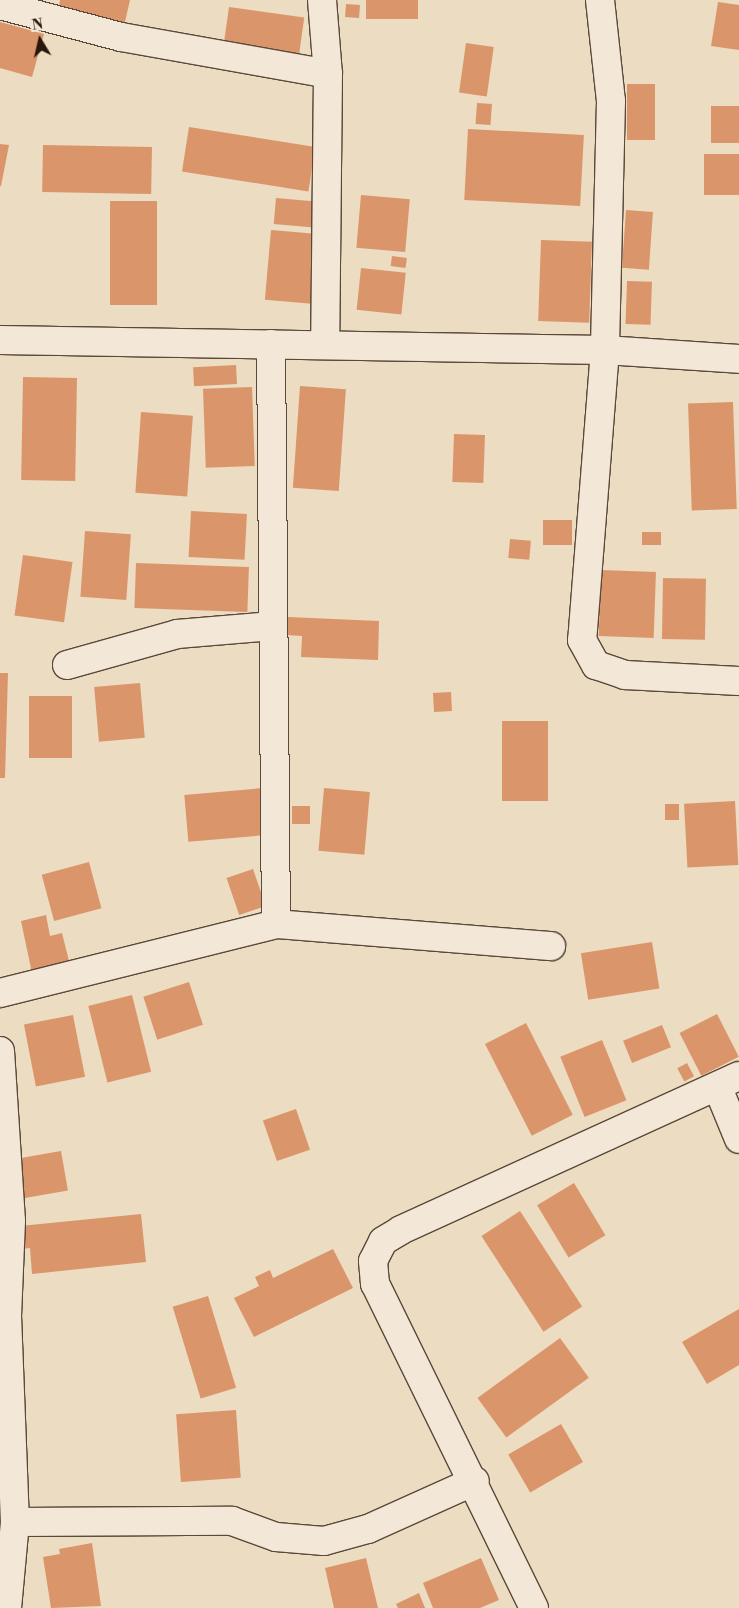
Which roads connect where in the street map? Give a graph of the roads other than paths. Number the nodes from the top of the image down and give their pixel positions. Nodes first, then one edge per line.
1 (322, 0) edge
2 (600, 0) edge
3 (0, 6) edge
4 (328, 74) junction
5 (0, 340) edge
6 (271, 344) junction
7 (325, 345) junction
8 (605, 350) junction
9 (739, 358) edge
10 (273, 626) junction
11 (67, 665) dead end
12 (739, 681) edge
13 (276, 924) junction
14 (551, 946) dead end
15 (0, 994) edge
16 (0, 1051) edge
17 (728, 1082) edge
18 (739, 1139) edge
19 (475, 1480) junction
20 (15, 1522) junction
21 (8, 1608) edge
22 (534, 1608) edge

1 - 4 street
2 - 8 street
3 - 4 street
4 - 7 street
5 - 6 street
6 - 7 street
6 - 10 street
7 - 8 street
8 - 9 street
8 - 12 street
10 - 11 street
10 - 13 street
13 - 14 street
13 - 15 street
16 - 20 street
17 - 18 street
17 - 19 street
19 - 20 street
19 - 22 street
20 - 21 street

